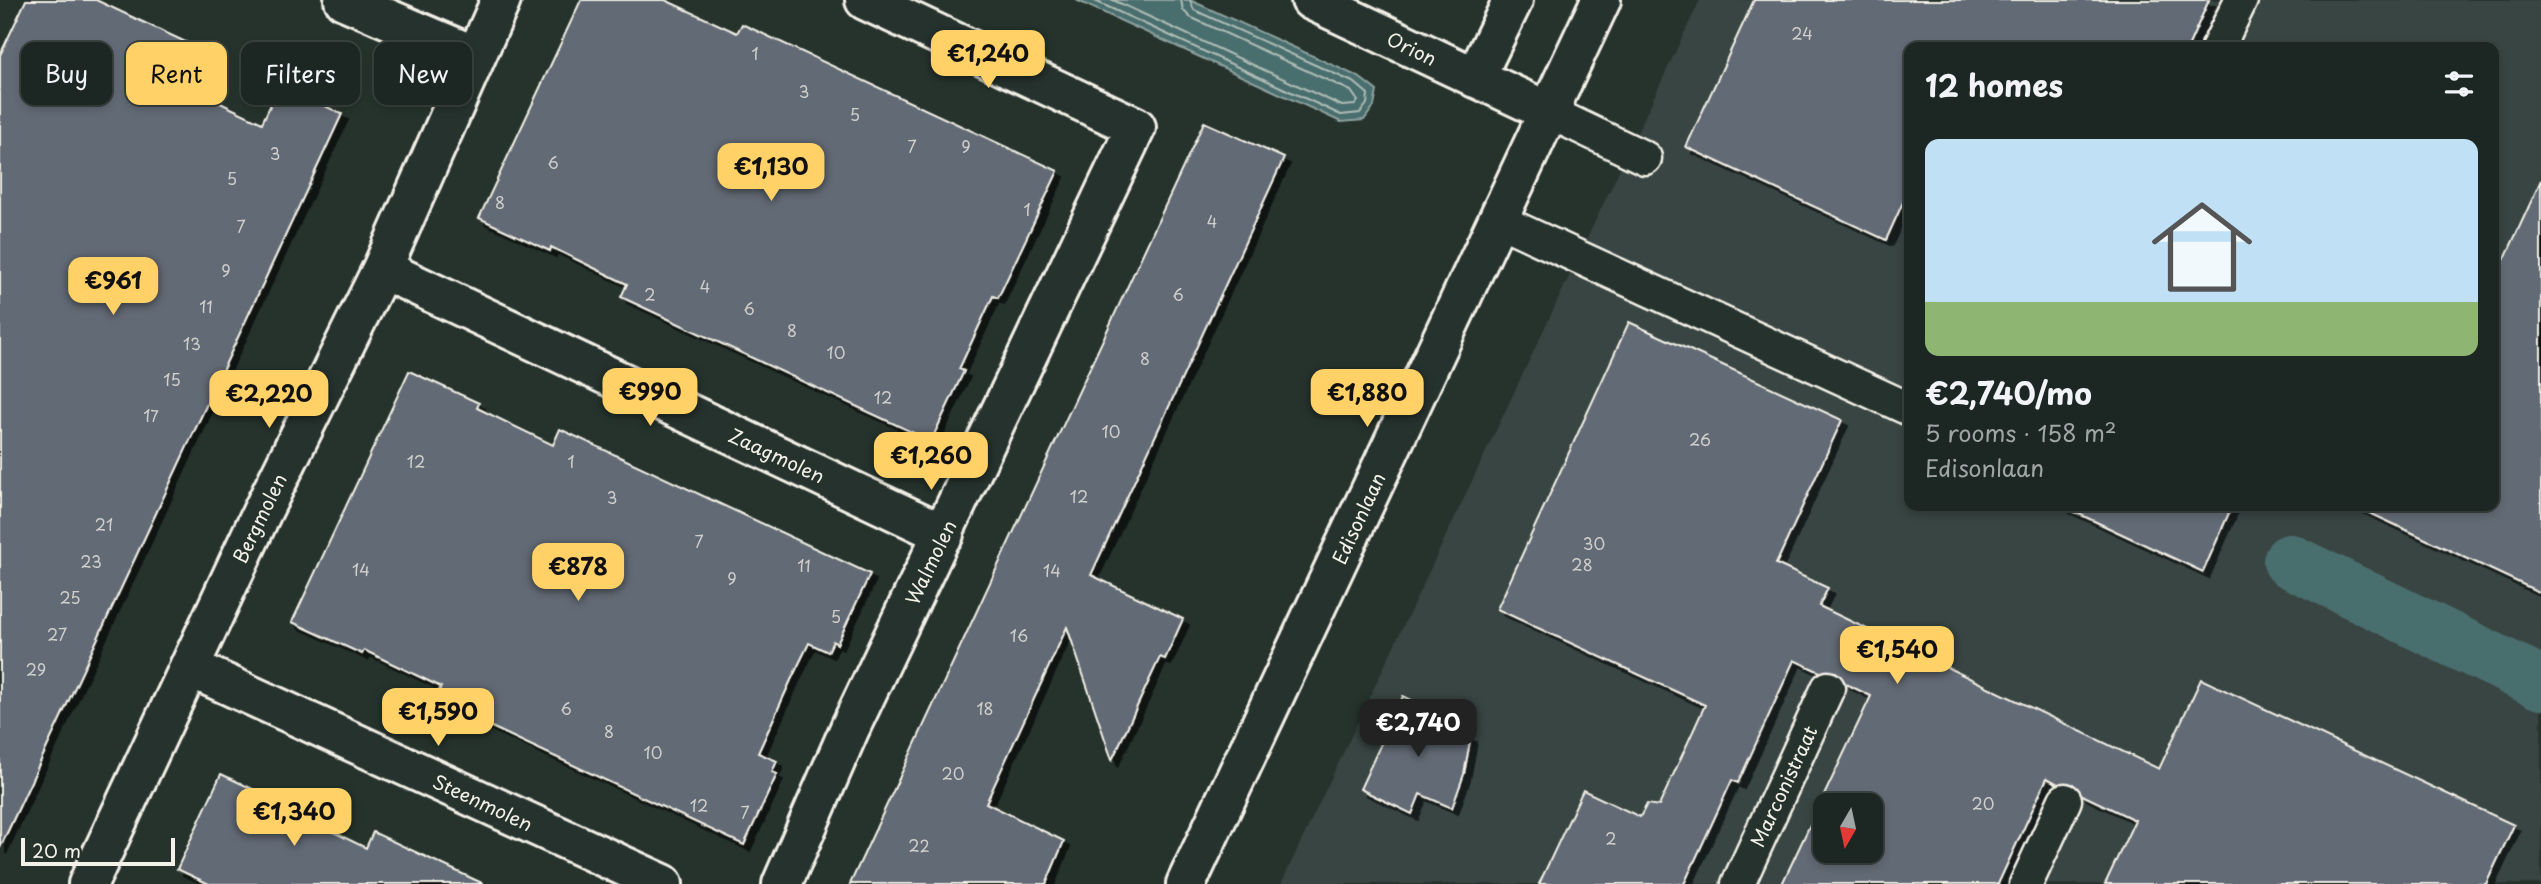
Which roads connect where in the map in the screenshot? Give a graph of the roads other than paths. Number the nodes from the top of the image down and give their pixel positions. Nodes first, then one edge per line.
1 (344, 0) edge
2 (501, 0) edge
3 (865, 0) edge
4 (1311, 0) edge
5 (1513, 0) edge
6 (1601, 0) edge
7 (2241, 0) edge
8 (2220, 42) edge
9 (475, 56) junction
10 (1475, 78) junction
11 (1549, 112) junction
12 (1645, 158) dead end
13 (1498, 220) junction
14 (382, 269) junction
15 (1904, 407) edge
16 (944, 534) junction
17 (189, 667) junction
18 (1828, 688) dead end
19 (2066, 800) dead end
20 (88, 884) edge
21 (663, 884) edge
22 (782, 884) edge
23 (1186, 884) edge
24 (1738, 884) edge
25 (2026, 884) edge

1 - 9 street
2 - 9 street, Bergmolen
3 - 16 street, Walmolen
4 - 10 street, Orion
5 - 10 street
6 - 11 street, Edisonlaan
7 - 8 lane
9 - 14 street, Bergmolen
10 - 11 street, Orion
11 - 12 lane
11 - 13 street, Edisonlaan
13 - 15 lane
13 - 23 street, Edisonlaan
14 - 16 street, Zaagmolen
14 - 17 street, Bergmolen
16 - 22 street, Walmolen
17 - 20 street, Bergmolen
17 - 21 street, Steenmolen
18 - 24 lane, Marconistraat
19 - 25 lane

